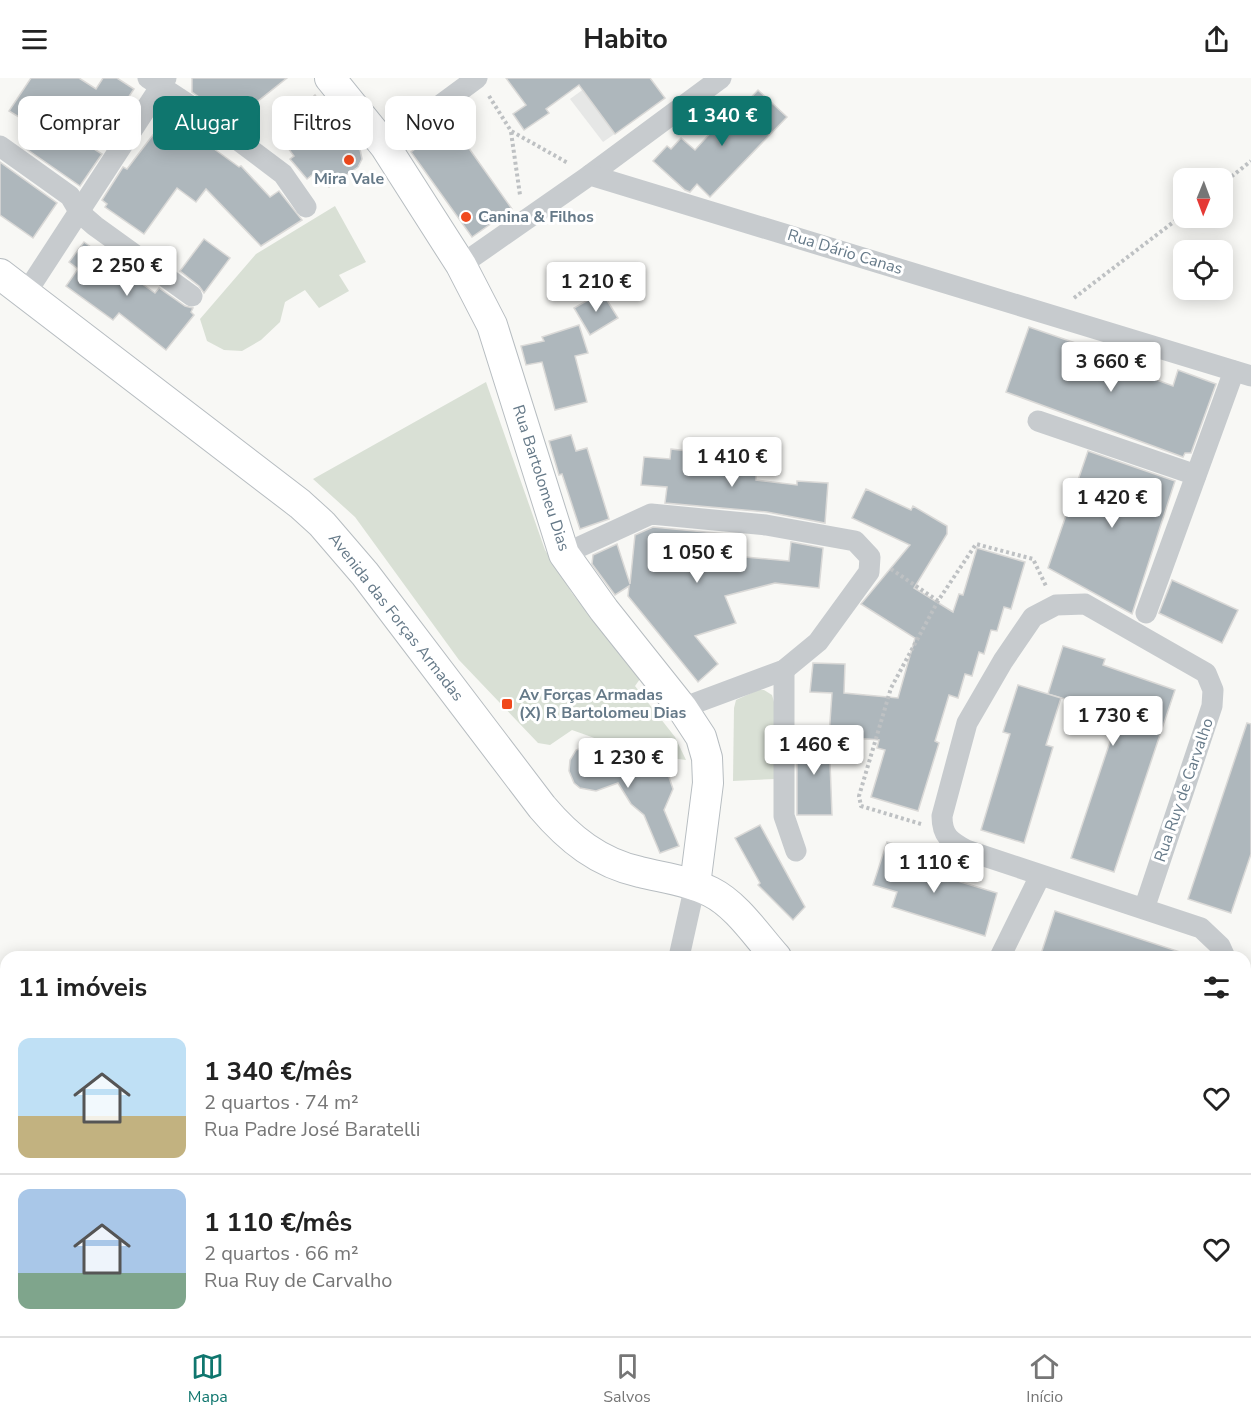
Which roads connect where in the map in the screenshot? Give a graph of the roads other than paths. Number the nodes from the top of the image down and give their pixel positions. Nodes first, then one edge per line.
1 (330, 78) edge
2 (477, 78) edge
3 (721, 78) edge
4 (158, 81) edge
5 (0, 146) edge
6 (384, 146) junction
7 (590, 175) junction
8 (306, 207) dead end
9 (80, 213) junction
10 (461, 265) junction
11 (0, 274) edge
12 (26, 293) junction
13 (192, 296) dead end
14 (1243, 373) edge
15 (1038, 421) dead end
16 (1196, 475) junction
17 (564, 554) junction
18 (1146, 613) dead end
19 (784, 670) junction
20 (682, 708) junction
21 (796, 851) dead end
22 (1040, 876) junction
23 (695, 885) junction
24 (1144, 909) junction
25 (680, 951) edge
26 (770, 951) edge
27 (1003, 951) edge
28 (1222, 951) edge

1 - 6 street, Rua Bartolomeu Dias
2 - 6 street
3 - 7 street
4 - 8 street
4 - 9 street
5 - 9 street
6 - 10 street, Rua Bartolomeu Dias
7 - 10 street
7 - 14 street, Rua Dário Canas
9 - 12 street
9 - 13 street
10 - 17 street, Rua Bartolomeu Dias
11 - 12 street, Avenida das Forças Armadas
12 - 23 street, Avenida das Forças Armadas
14 - 16 street
15 - 16 street
16 - 18 street
17 - 19 street
17 - 20 street, Rua Bartolomeu Dias
19 - 20 street
19 - 21 street
20 - 23 street, Rua Bartolomeu Dias
22 - 24 street
22 - 24 street, Rua Ruy de Carvalho
22 - 27 street
23 - 25 street
23 - 26 street, Avenida das Forças Armadas
24 - 28 street

